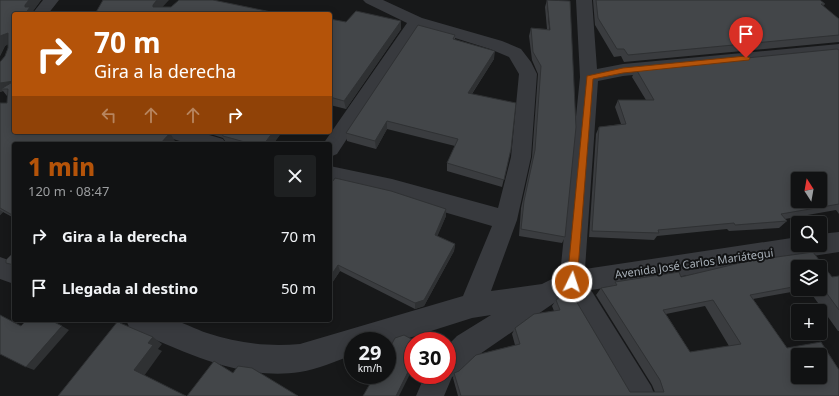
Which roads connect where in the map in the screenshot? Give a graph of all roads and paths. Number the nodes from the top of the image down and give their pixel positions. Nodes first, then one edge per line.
1 (50, 0) edge
2 (371, 0) edge
3 (584, 0) edge
4 (41, 12) edge
5 (416, 21) junction
6 (839, 49) edge
7 (590, 77) junction
8 (187, 134) edge
9 (210, 142) edge
10 (332, 146) edge
11 (332, 174) edge
12 (506, 220) junction
13 (839, 242) edge
14 (827, 243) edge
15 (791, 249) edge
16 (0, 268) edge
17 (12, 272) edge
18 (572, 282) junction
19 (545, 295) junction
20 (472, 306) junction
21 (144, 322) edge
22 (387, 332) edge
23 (344, 345) edge
24 (456, 356) edge
25 (435, 384) edge
26 (430, 396) edge
27 (641, 396) edge

1 - 4 street
2 - 5 street
3 - 7 street
5 - 10 street
5 - 12 street
6 - 7 street
7 - 18 street
8 - 9 street
11 - 12 street
12 - 20 street
13 - 14 street
15 - 18 street, Avenida José Carlos Mariátegui
16 - 17 street
18 - 19 street, Avenida José Carlos Mariátegui
18 - 27 street
19 - 20 street
19 - 24 street
20 - 22 street
21 - 23 street
25 - 26 street

